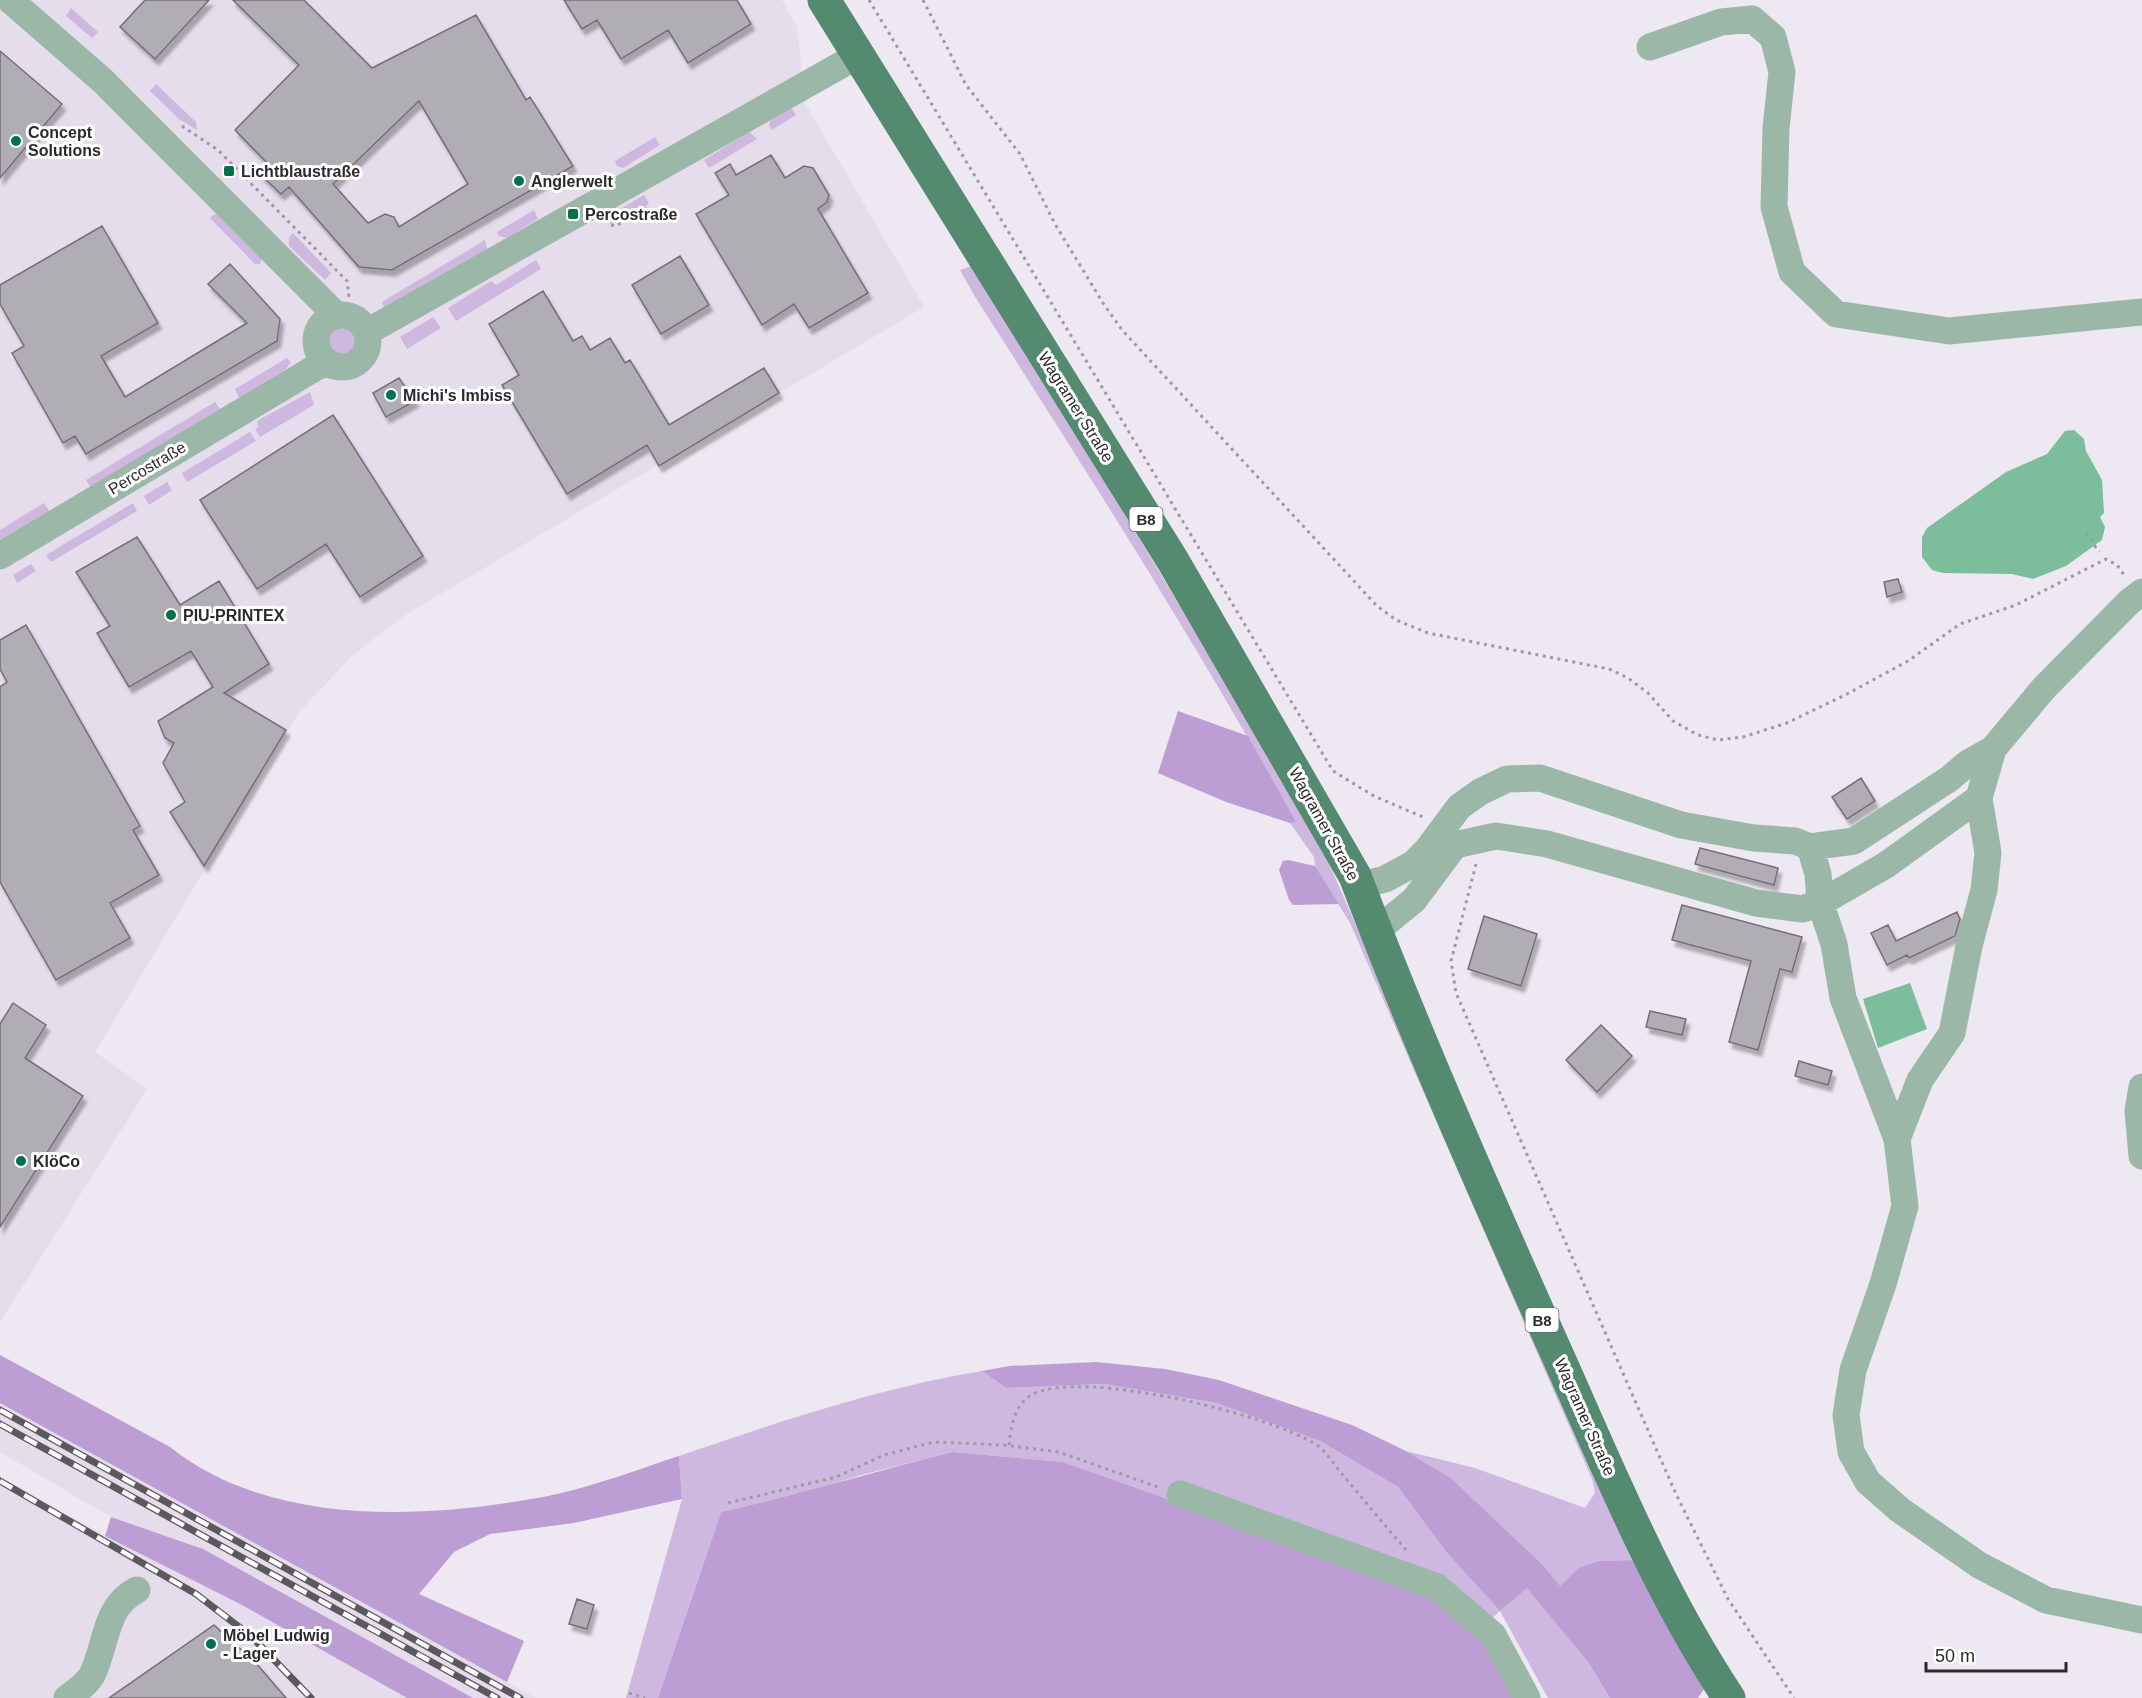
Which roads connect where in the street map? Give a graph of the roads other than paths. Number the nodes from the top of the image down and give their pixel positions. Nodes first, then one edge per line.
1 (10, 0) edge
2 (824, 0) edge
3 (1650, 47) dead end
4 (857, 56) junction
5 (2142, 312) edge
6 (351, 321) junction
7 (325, 362) junction
8 (0, 556) edge
9 (2135, 597) edge
10 (1994, 749) junction
11 (1978, 798) junction
12 (1444, 825) junction
13 (1468, 842) junction
14 (1810, 848) junction
15 (1359, 886) junction
16 (1820, 902) junction
17 (1376, 931) junction
18 (2142, 1087) edge
19 (1897, 1138) junction
20 (2142, 1156) edge
21 (1180, 1494) road end
22 (137, 1590) dead end
23 (2142, 1620) edge
24 (67, 1698) edge
25 (1527, 1698) edge
26 (1729, 1698) edge

1 - 6 street
2 - 4 main road, Wagramer Straße / B8
3 - 5 street
4 - 6 street
4 - 15 main road, Wagramer Straße / B8
6 - 7 street
6 - 7 street
7 - 8 street, Percostraße
9 - 10 street
10 - 11 street
10 - 14 street
11 - 16 street
11 - 19 street
12 - 13 street
12 - 14 street
12 - 15 street
13 - 16 street
13 - 17 street
14 - 16 street
15 - 17 main road, Wagramer Straße / B8
16 - 19 street
17 - 26 main road, Wagramer Straße / B8
18 - 20 street
19 - 23 street
21 - 25 street
22 - 24 street

